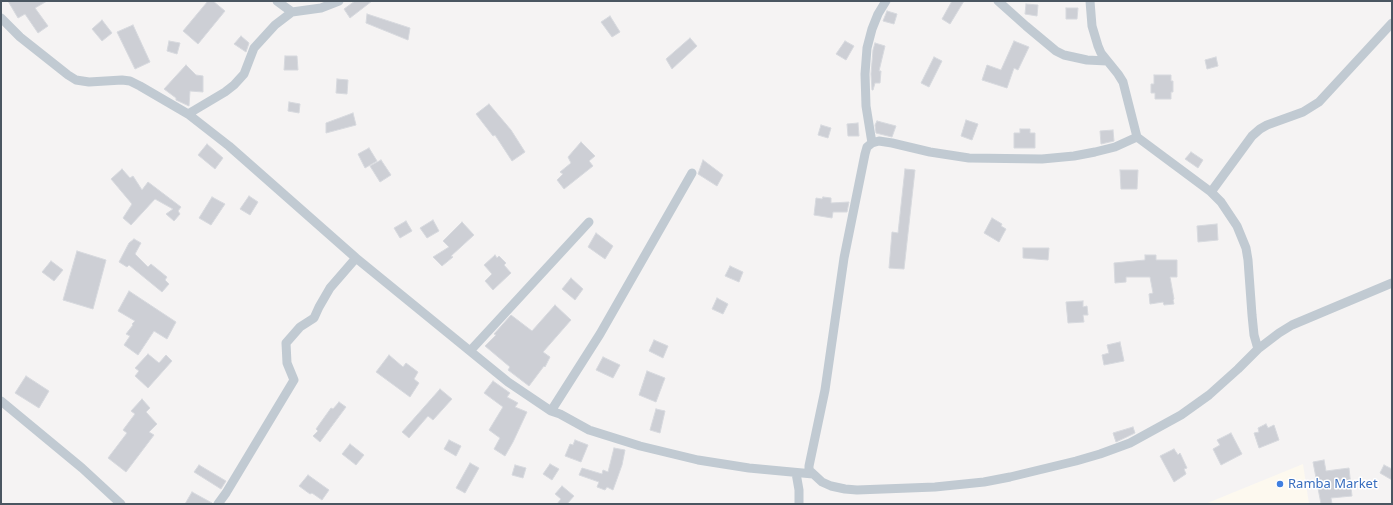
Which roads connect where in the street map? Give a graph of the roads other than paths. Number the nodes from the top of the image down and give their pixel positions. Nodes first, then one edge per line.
1 (277, 1) edge
2 (339, 1) edge
3 (886, 1) edge
4 (998, 1) edge
5 (1090, 1) edge
6 (292, 12) junction
7 (1, 18) edge
8 (1392, 23) edge
9 (1107, 61) junction
10 (188, 114) junction
11 (1137, 138) junction
12 (872, 143) junction
13 (692, 173) dead end
14 (1211, 192) junction
15 (588, 222) dead end
16 (356, 258) junction
17 (1392, 283) edge
18 (1258, 349) junction
19 (470, 351) junction
20 (1, 401) edge
21 (551, 410) junction
22 (796, 473) junction
23 (813, 474) junction
24 (121, 504) edge
25 (218, 504) edge
26 (799, 504) edge

1 - 6 street
2 - 6 street
3 - 12 street
4 - 9 street
5 - 9 street
6 - 10 street
7 - 10 street
8 - 14 street
9 - 11 street
10 - 16 street
11 - 12 street
11 - 14 street
12 - 23 street
13 - 21 street
14 - 18 street
15 - 19 street
16 - 19 street
16 - 25 street
17 - 18 street
18 - 23 street
19 - 21 street
20 - 24 street
21 - 22 street
22 - 23 street
22 - 26 street

